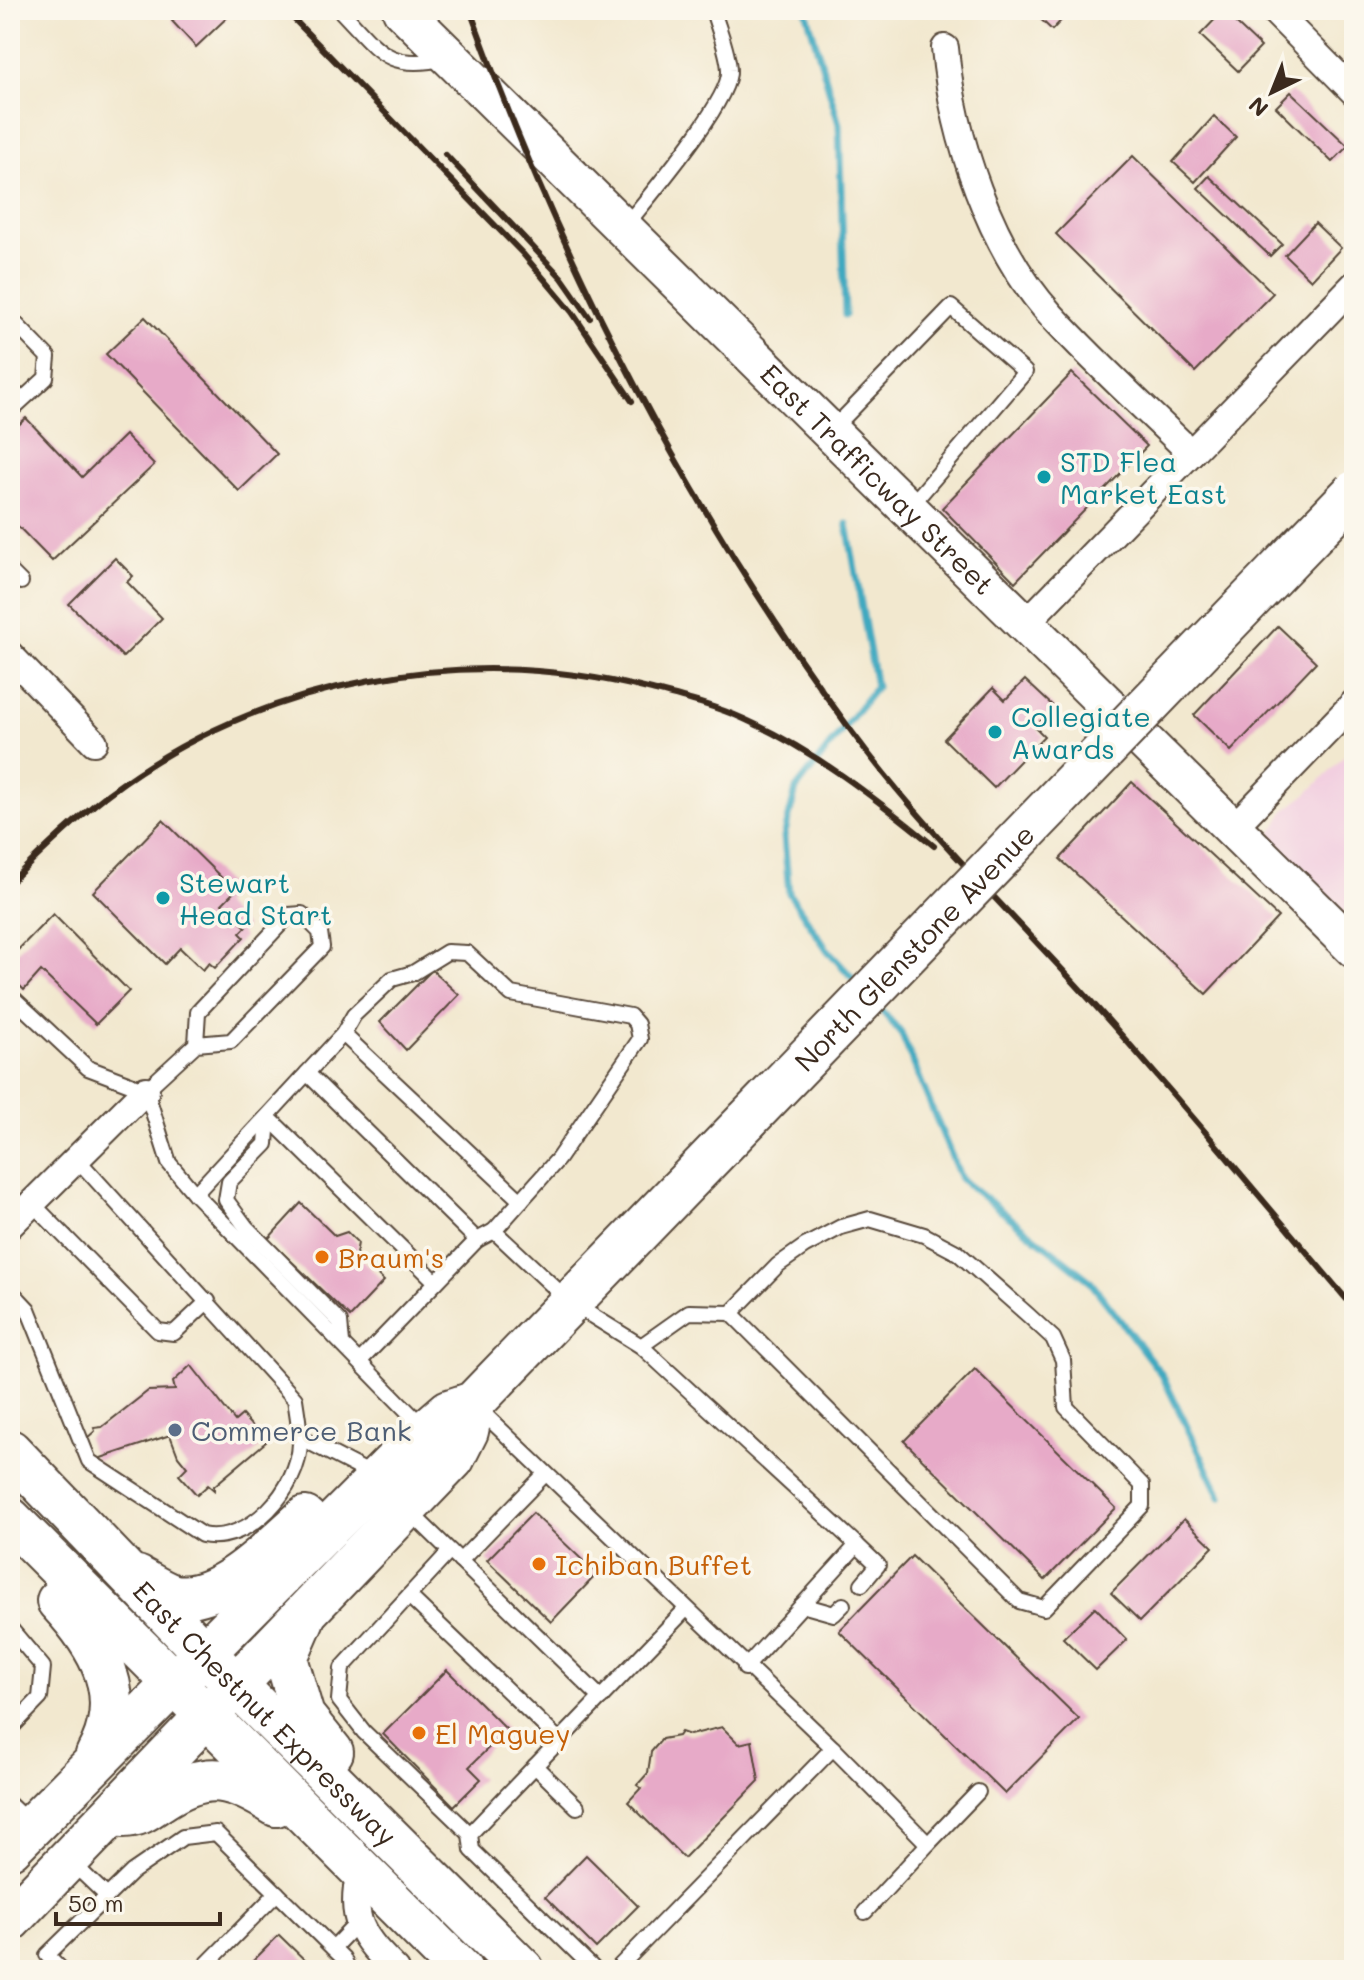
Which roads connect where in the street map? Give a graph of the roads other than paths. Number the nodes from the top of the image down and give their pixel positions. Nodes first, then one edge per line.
1 (340, 10) edge
2 (402, 10) edge
3 (713, 10) edge
4 (1273, 10) edge
5 (945, 48) dead end
6 (450, 57) junction
7 (1354, 92) edge
8 (623, 229) junction
9 (1354, 285) edge
10 (10, 318) edge
11 (10, 411) edge
12 (830, 432) junction
13 (1191, 453) junction
14 (1354, 492) edge
15 (908, 509) junction
16 (1025, 624) junction
17 (11, 660) edge
18 (1354, 703) edge
19 (94, 742) dead end
20 (1233, 828) junction
21 (1354, 948) edge
22 (10, 995) edge
23 (343, 1034) junction
24 (196, 1044) junction
25 (307, 1073) junction
26 (146, 1090) junction
27 (268, 1117) junction
28 (77, 1159) junction
29 (195, 1194) junction
30 (521, 1201) junction
31 (32, 1203) junction
32 (10, 1225) edge
33 (494, 1231) junction
34 (477, 1240) junction
35 (436, 1282) junction
36 (10, 1290) edge
37 (208, 1301) junction
38 (570, 1302) junction
39 (731, 1313) junction
40 (342, 1343) junction
41 (641, 1346) junction
42 (360, 1361) junction
43 (473, 1403) junction
44 (424, 1434) junction
45 (299, 1437) junction
46 (10, 1451) edge
47 (545, 1474) junction
48 (383, 1486) junction
49 (10, 1519) edge
50 (857, 1545) junction
51 (10, 1548) edge
52 (455, 1556) junction
53 (126, 1571) junction
54 (862, 1584) dead end
55 (409, 1596) junction
56 (313, 1604) junction
57 (802, 1605) junction
58 (843, 1605) dead end
59 (685, 1610) junction
60 (10, 1628) edge
61 (204, 1653) junction
62 (745, 1668) junction
63 (172, 1683) junction
64 (236, 1684) junction
65 (601, 1698) junction
66 (204, 1717) junction
67 (10, 1729) edge
68 (559, 1740) junction
69 (833, 1748) junction
70 (93, 1763) junction
71 (535, 1766) junction
72 (978, 1792) dead end
73 (577, 1807) dead end
74 (109, 1816) junction
75 (17, 1826) edge
76 (470, 1834) junction
77 (325, 1835) junction
78 (928, 1844) junction
79 (68, 1859) junction
80 (360, 1871) junction
81 (277, 1893) junction
82 (107, 1896) junction
83 (865, 1912) dead end
84 (10, 1920) edge
85 (357, 1923) junction
86 (333, 1948) junction
87 (62, 1970) edge
88 (201, 1970) edge
89 (349, 1970) edge
90 (396, 1970) edge
91 (461, 1970) edge
92 (523, 1970) edge
93 (546, 1970) edge
94 (595, 1970) edge
95 (616, 1970) edge

1 - 6 lane
2 - 6 main road, East Trafficway Street
3 - 8 lane
4 - 7 street
5 - 13 street
6 - 8 main road, East Trafficway Street
8 - 12 main road, East Trafficway Street
9 - 13 street
10 - 11 lane
12 - 15 main road, East Trafficway Street
12 - 15 lane
13 - 16 street
14 - 38 main road, North Glenstone Avenue, bridge
15 - 16 main road, East Trafficway Street
16 - 20 main road, East Trafficway Street
17 - 19 street
18 - 20 street
20 - 21 main road, East Trafficway Street
22 - 26 lane
23 - 25 lane
23 - 30 lane
23 - 30 lane
24 - 24 lane
24 - 26 lane
25 - 27 lane
25 - 34 lane
26 - 28 street
26 - 29 lane
27 - 29 lane
27 - 35 lane
27 - 40 lane
28 - 31 street
28 - 37 lane
29 - 40 lane
30 - 33 lane
31 - 32 street
31 - 37 lane
33 - 34 lane
33 - 38 lane
34 - 35 lane
35 - 42 lane
36 - 45 lane
37 - 45 lane
38 - 41 lane
38 - 43 main road, North Glenstone Avenue
39 - 39 lane
39 - 41 lane
40 - 42 lane
41 - 50 lane
42 - 44 lane
43 - 44 main road, North Glenstone Avenue
43 - 47 lane
43 - 48 main road, North Glenstone Avenue
44 - 48 main road, North Glenstone Avenue
45 - 48 lane
46 - 53 main road, East Chestnut Expressway
47 - 52 lane
47 - 59 lane
48 - 52 lane
48 - 53 main road
48 - 56 main road, North Glenstone Avenue
48 - 61 main road, North Glenstone Avenue
49 - 63 main road, East Chestnut Expressway
50 - 54 lane
50 - 57 lane
51 - 70 main road
52 - 55 lane
52 - 65 lane
53 - 61 main road, East Chestnut Expressway
55 - 68 lane
55 - 76 lane
56 - 64 main road, North Glenstone Avenue
56 - 93 main road
57 - 58 lane
57 - 62 lane
59 - 62 lane
59 - 65 lane
60 - 67 lane
61 - 63 main road, North Glenstone Avenue
61 - 64 main road, East Chestnut Expressway
62 - 69 lane
63 - 66 main road, East Chestnut Expressway
63 - 70 main road, North Glenstone Avenue
64 - 66 main road, North Glenstone Avenue
64 - 92 main road, East Chestnut Expressway
65 - 68 lane
66 - 74 main road, North Glenstone Avenue
66 - 77 main road, East Chestnut Expressway
68 - 71 lane
69 - 78 lane
69 - 95 lane
70 - 75 main road, North Glenstone Avenue
71 - 73 lane
71 - 76 lane
72 - 78 lane
74 - 77 main road
74 - 79 main road, North Glenstone Avenue
76 - 94 lane
77 - 80 main road, East Chestnut Expressway
78 - 83 lane
79 - 82 lane
79 - 84 main road, North Glenstone Avenue
80 - 85 street
80 - 91 main road, East Chestnut Expressway
81 - 82 lane
81 - 86 lane
81 - 88 lane
82 - 87 lane
85 - 86 lane
85 - 90 street
86 - 89 lane

